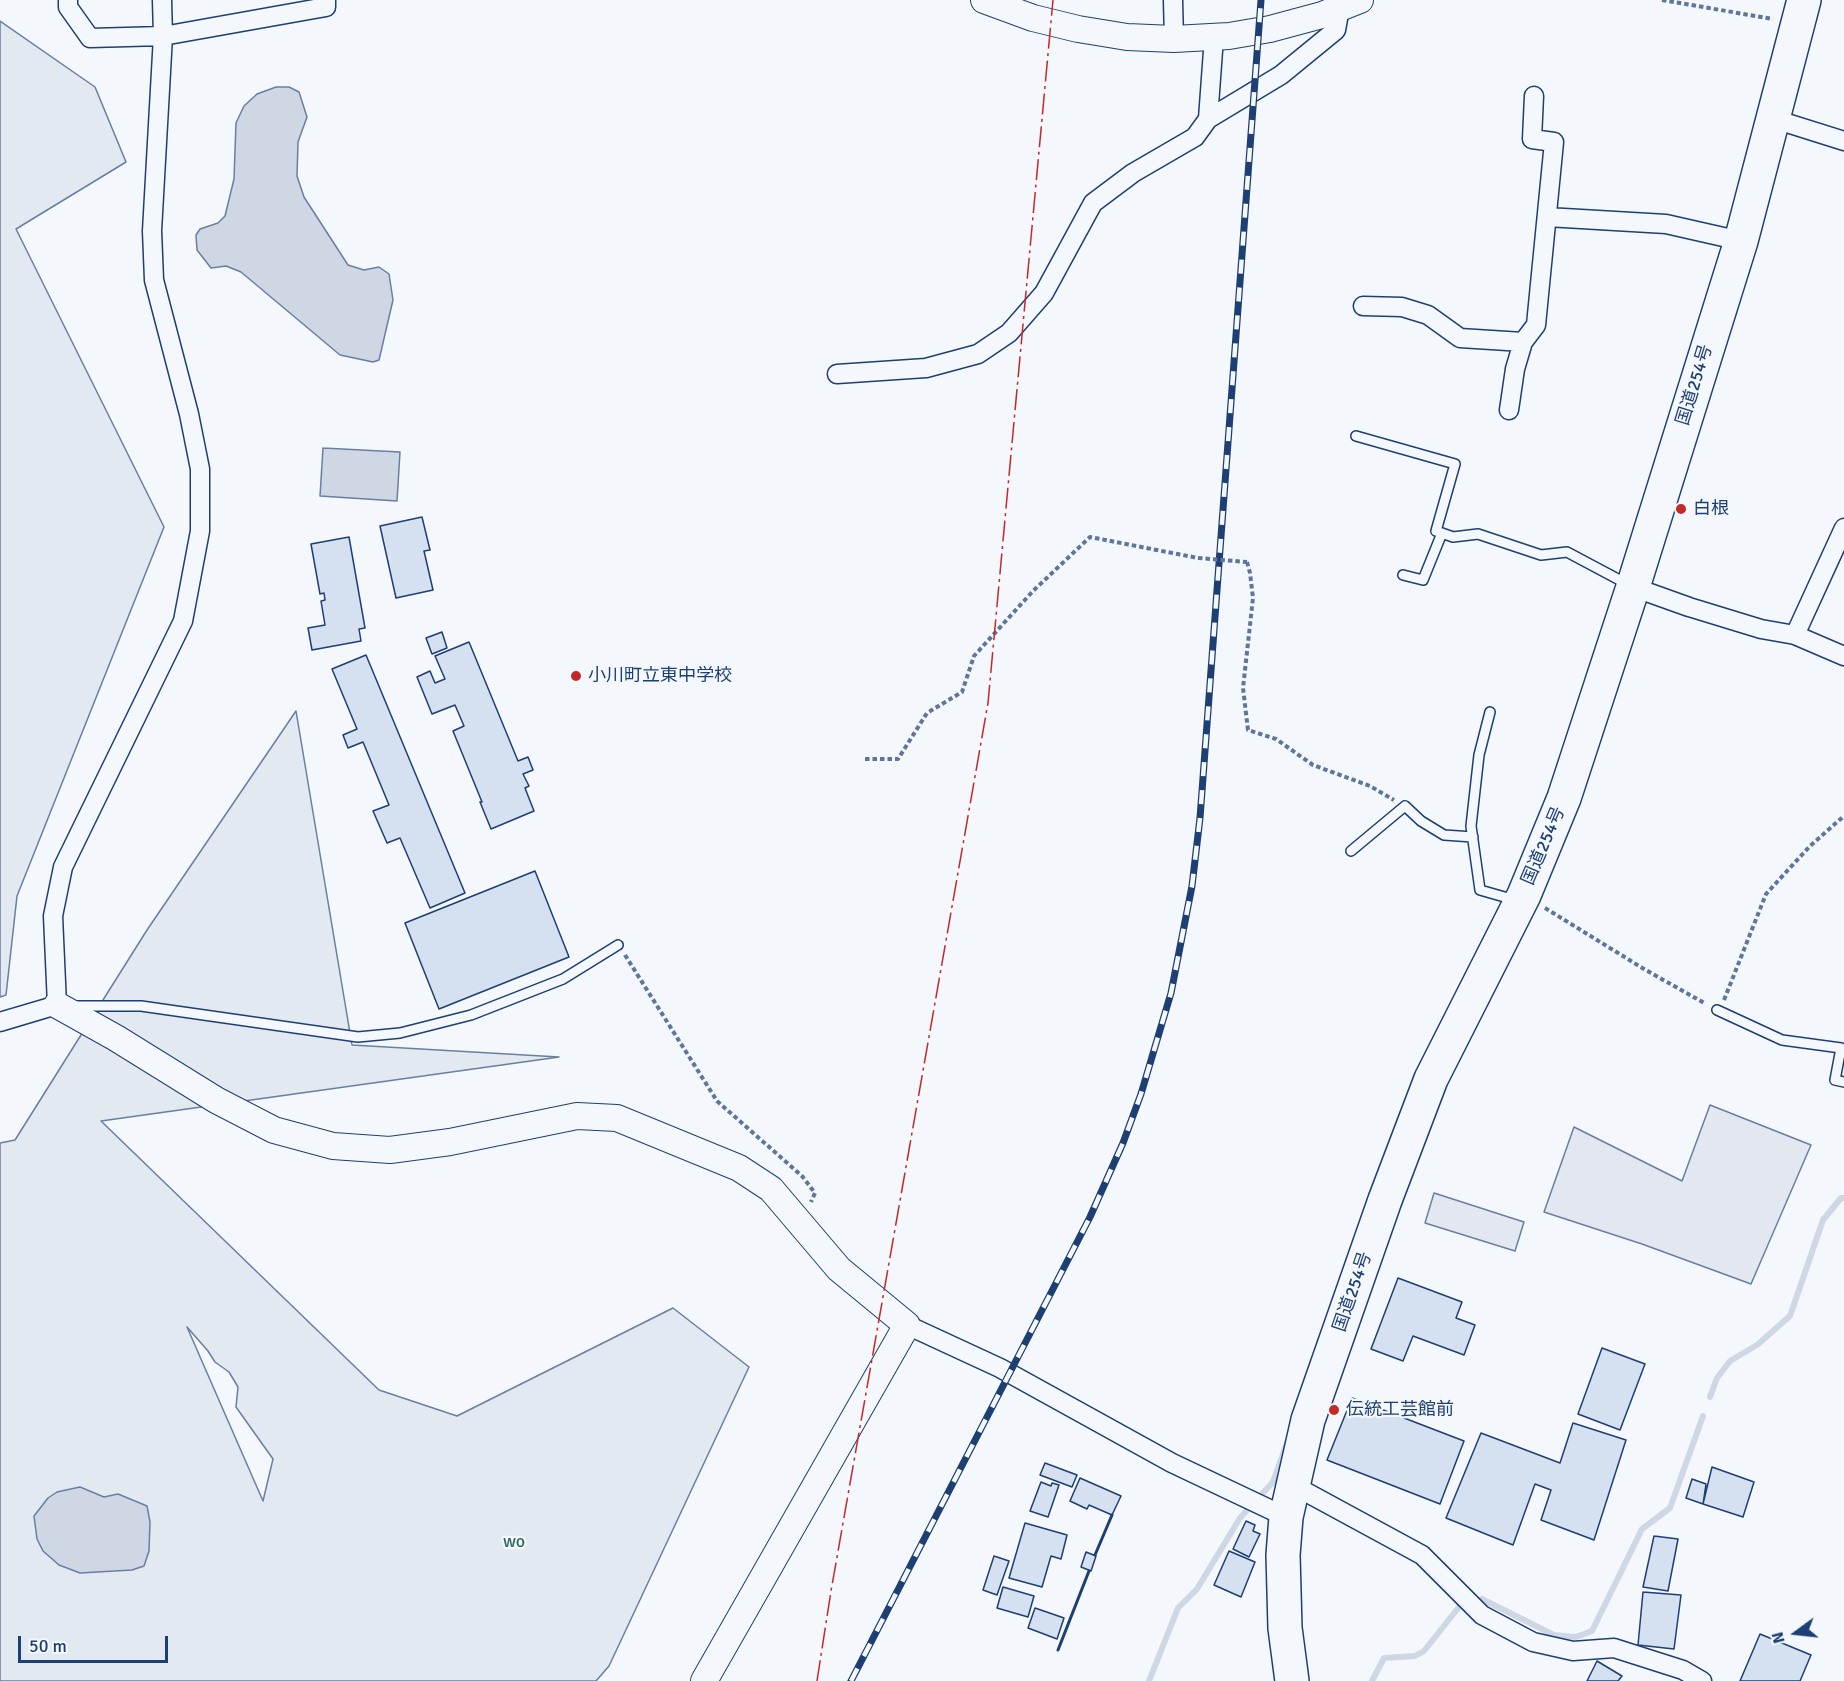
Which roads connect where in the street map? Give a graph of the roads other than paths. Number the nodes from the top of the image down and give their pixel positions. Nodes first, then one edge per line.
1 (68, 0) edge
2 (162, 0) edge
3 (326, 0) edge
4 (984, 0) edge
5 (1173, 0) edge
6 (1350, 4) edge
7 (1801, 12) edge
8 (163, 36) junction
9 (1214, 37) junction
10 (1174, 39) junction
11 (1534, 96) dead end
12 (1771, 118) junction
13 (1208, 119) junction
14 (1844, 141) edge
15 (1548, 217) junction
16 (1741, 241) junction
17 (1363, 306) dead end
18 (1523, 342) junction
19 (837, 374) dead end
20 (1509, 410) dead end
21 (1356, 436) dead end
22 (1844, 528) edge
23 (1442, 534) junction
24 (1403, 575) dead end
25 (1633, 587) junction
26 (1795, 635) junction
27 (1844, 656) edge
28 (1490, 712) dead end
29 (1473, 837) junction
30 (1351, 851) dead end
31 (1522, 898) junction
32 (618, 945) road end
33 (57, 1005) junction
34 (1717, 1011) road end
35 (0, 1022) edge
36 (1844, 1082) edge
37 (907, 1325) junction
38 (1293, 1485) junction
39 (1286, 1517) junction
40 (704, 1681) edge
41 (1292, 1681) edge
42 (1702, 1681) edge

1 - 8 street
2 - 8 street
3 - 8 street
4 - 10 street
5 - 10 street
6 - 9 street
6 - 13 street
7 - 12 highway, 国道254号
8 - 33 street
9 - 10 street
9 - 13 street
11 - 15 street
12 - 14 street
12 - 16 highway, 国道254号
13 - 19 street
15 - 16 street
15 - 18 street
16 - 25 highway, 国道254号
17 - 18 street
18 - 20 street
21 - 23 lane
22 - 26 street
23 - 24 lane
23 - 25 lane
25 - 26 street
25 - 31 highway, 国道254号
26 - 27 street
28 - 29 lane
29 - 30 lane
29 - 31 lane
31 - 38 highway, 国道254号
32 - 33 lane
33 - 35 street
33 - 37 street
34 - 36 lane
37 - 39 street
37 - 40 street
38 - 39 highway, 国道254号
38 - 42 street
39 - 41 highway, 国道254号

